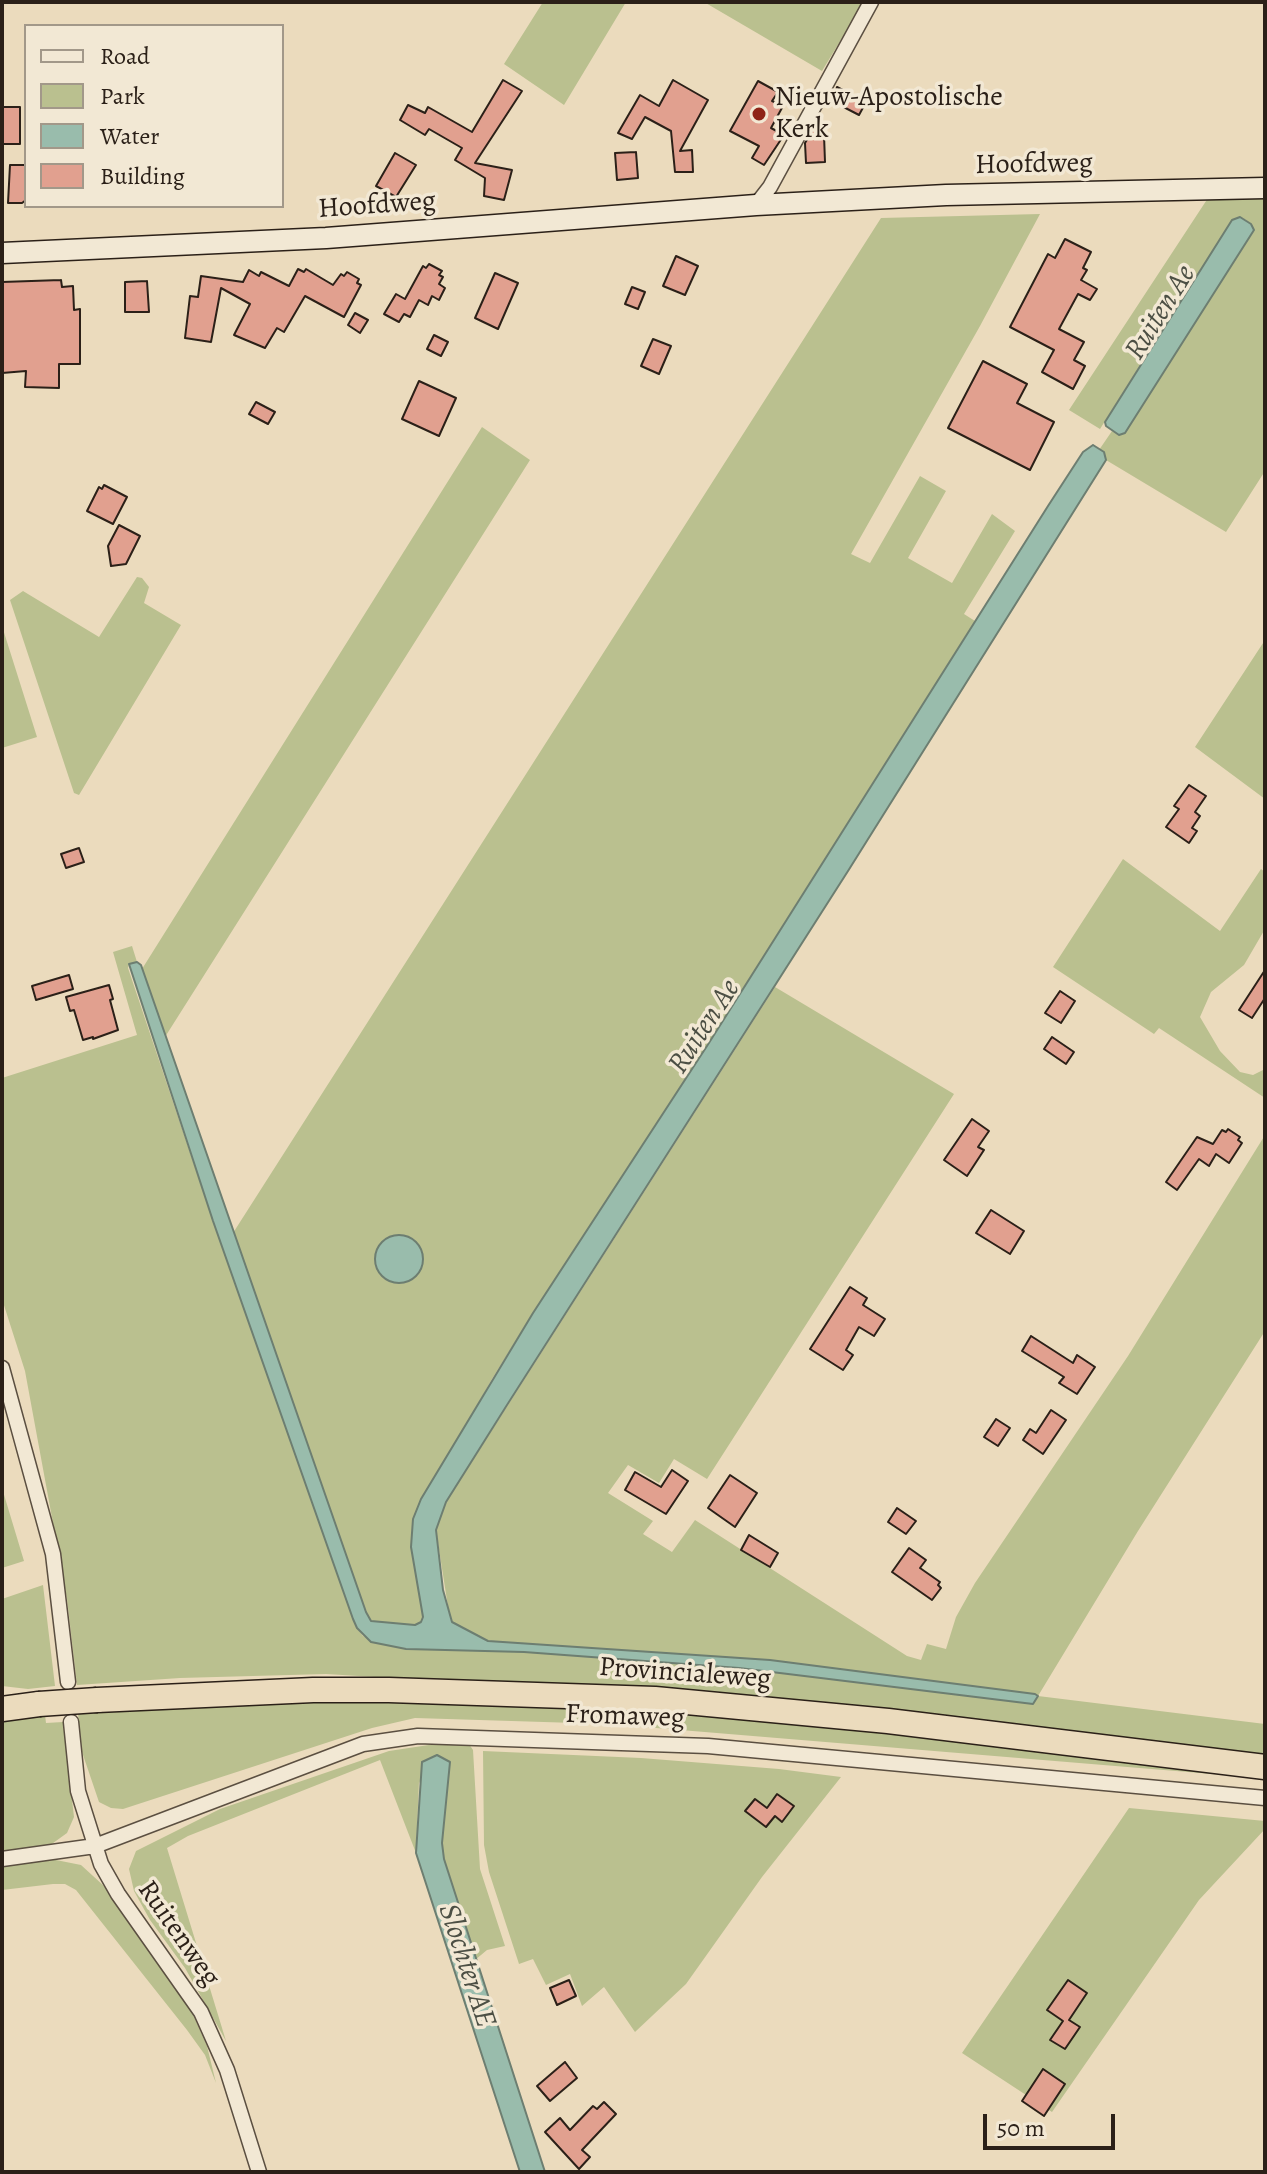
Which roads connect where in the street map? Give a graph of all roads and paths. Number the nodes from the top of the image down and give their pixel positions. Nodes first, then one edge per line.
1 (871, 2) edge
2 (1265, 188) edge
3 (756, 205) junction
4 (2, 253) edge
5 (2, 1368) edge
6 (68, 1682) dead end
7 (2, 1709) edge
8 (71, 1722) dead end
9 (1265, 1767) edge
10 (1265, 1798) edge
11 (95, 1846) junction
12 (2, 1859) edge
13 (259, 2172) edge

1 - 3 street
2 - 3 main road, Hoofdweg
3 - 4 main road, Hoofdweg
5 - 6 street
7 - 9 highway, Provincialeweg, bridge
8 - 11 street, Ruitenweg
10 - 11 street, Fromaweg
11 - 12 street, Fromaweg
11 - 13 street, Ruitenweg

